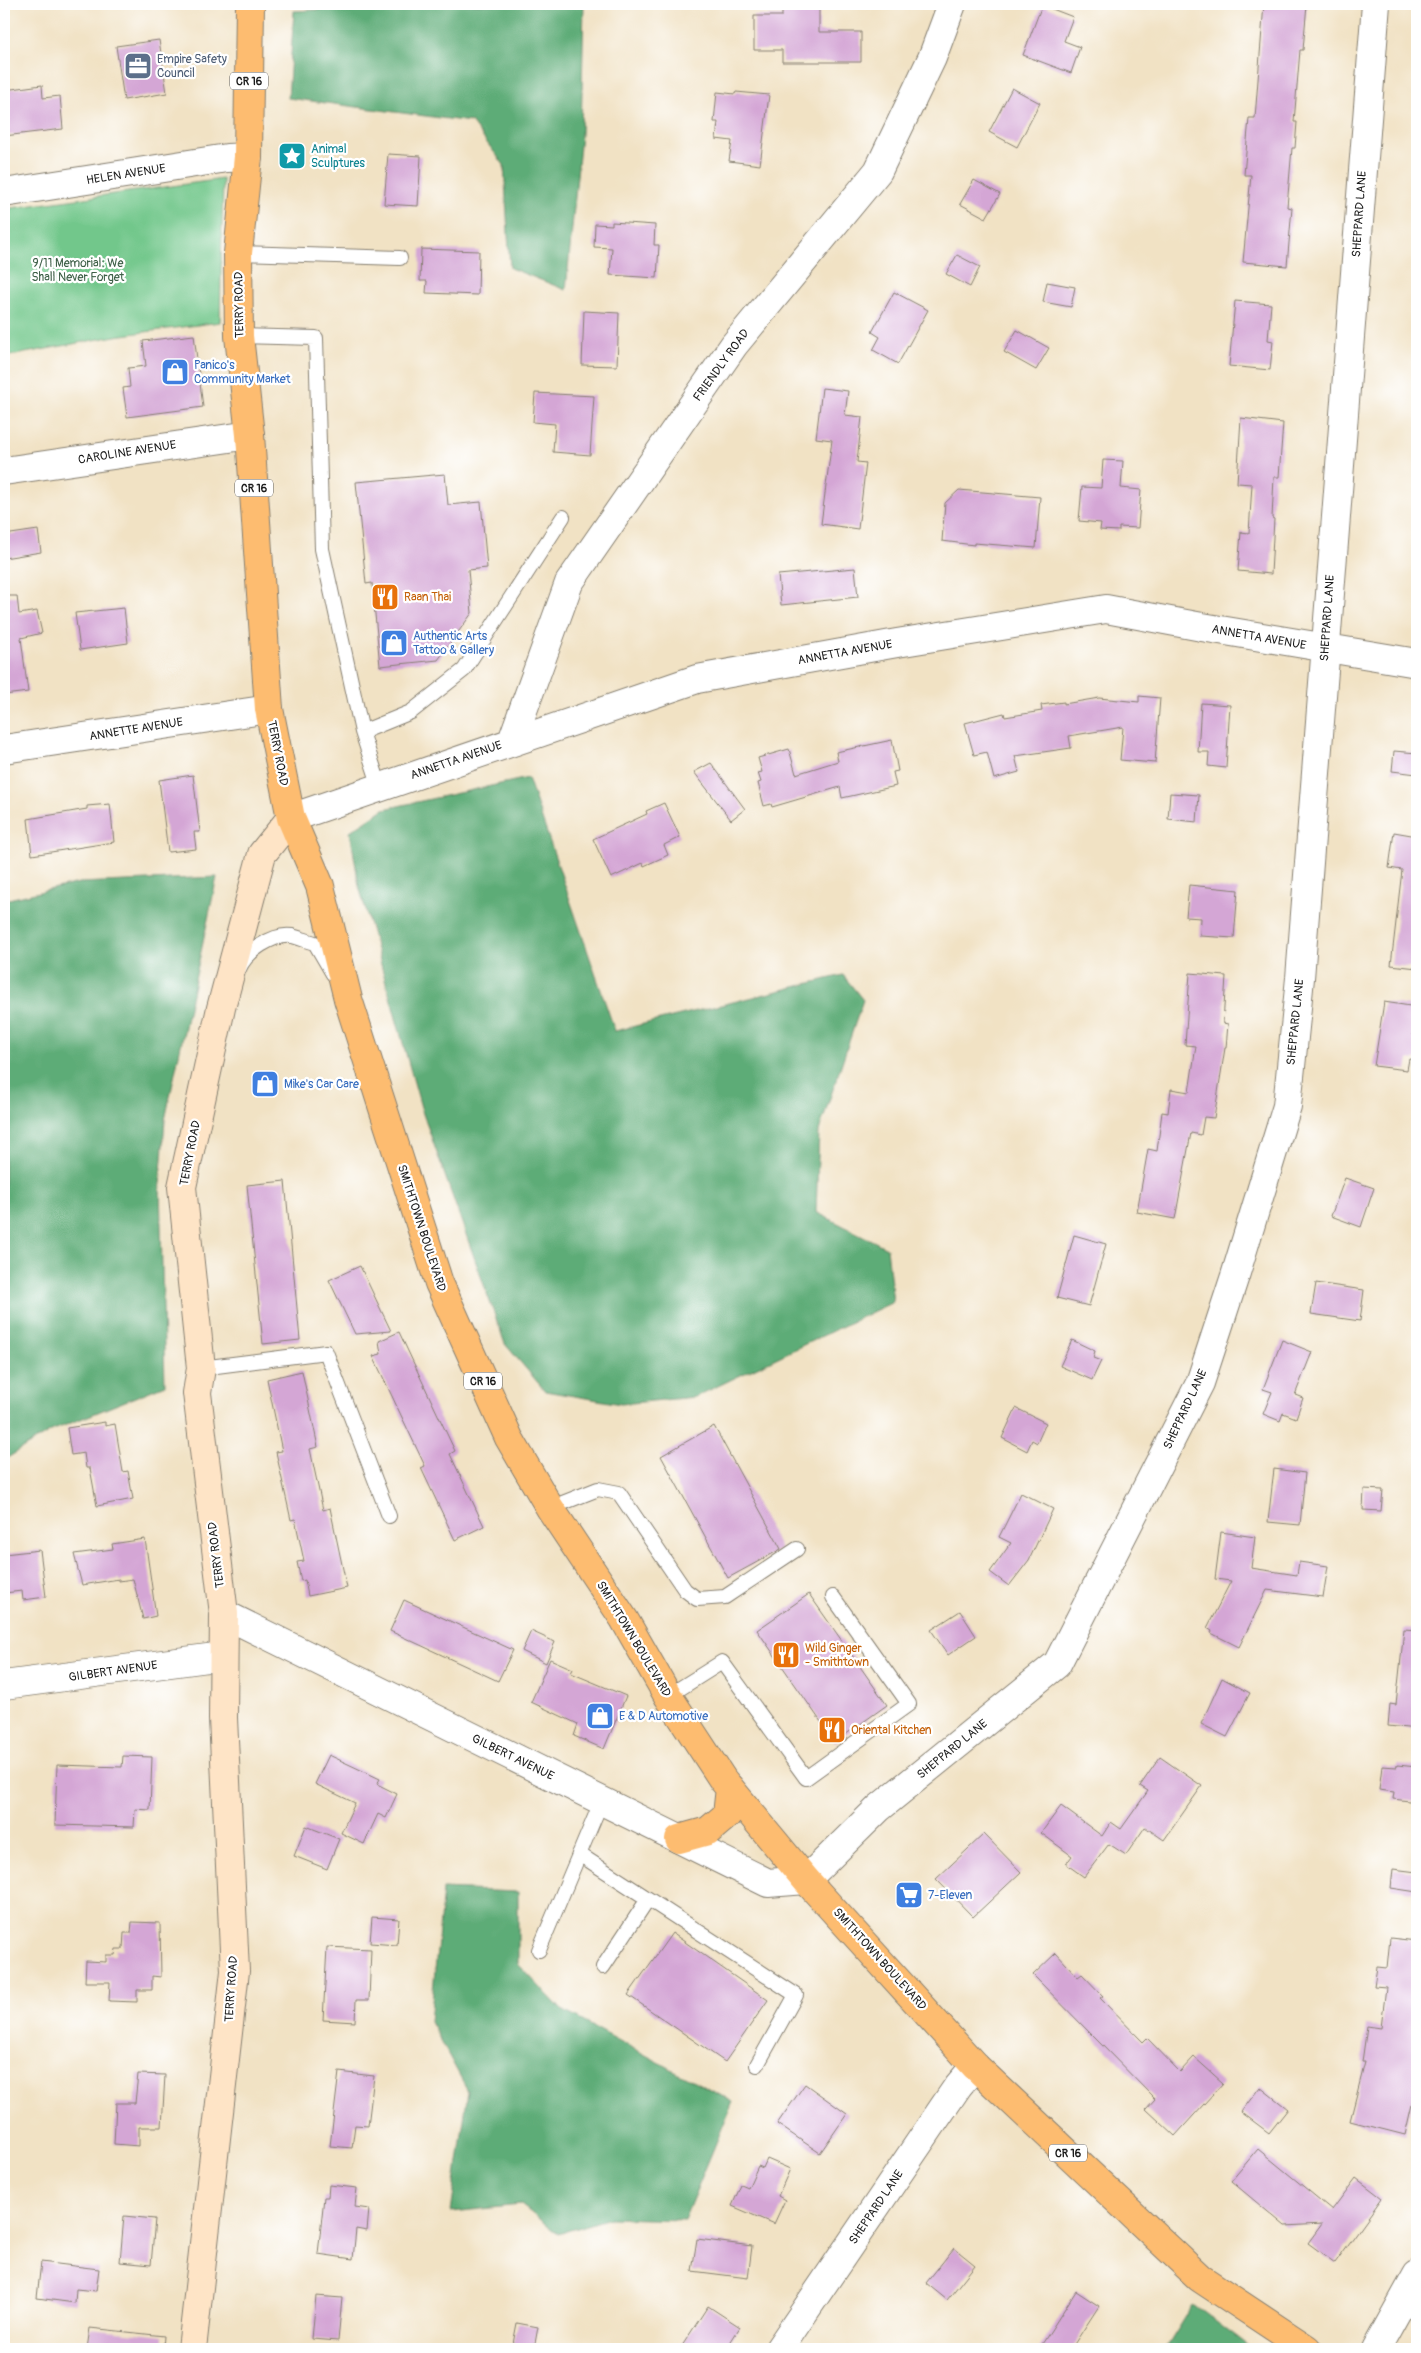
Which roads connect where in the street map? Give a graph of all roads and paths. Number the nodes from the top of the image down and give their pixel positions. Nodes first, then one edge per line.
1 (250, 4) edge
2 (952, 4) edge
3 (1376, 4) edge
4 (248, 158) junction
5 (4, 194) edge
6 (238, 253) junction
7 (400, 258) dead end
8 (239, 336) junction
9 (250, 435) junction
10 (4, 471) edge
11 (563, 517) dead end
12 (1325, 648) junction
13 (1417, 663) edge
14 (269, 709) junction
15 (362, 732) junction
16 (512, 741) junction
17 (4, 749) edge
18 (380, 787) junction
19 (290, 818) junction
20 (348, 999) junction
21 (221, 1008) junction
22 (201, 1368) junction
23 (550, 1508) junction
24 (389, 1516) dead end
25 (797, 1549) dead end
26 (833, 1597) dead end
27 (224, 1614) junction
28 (223, 1656) junction
29 (4, 1686) edge
30 (668, 1696) junction
31 (730, 1788) junction
32 (602, 1800) junction
33 (679, 1839) junction
34 (579, 1854) junction
35 (806, 1880) junction
36 (648, 1899) junction
37 (539, 1950) dead end
38 (603, 1967) dead end
39 (757, 2065) dead end
40 (975, 2066) junction
41 (1417, 2275) edge
42 (192, 2349) edge
43 (779, 2349) edge
44 (1307, 2349) edge
45 (1376, 2349) edge

1 - 4 main road, TERRY ROAD / CR 16
2 - 16 street, FRIENDLY ROAD
3 - 12 street, SHEPPARD LANE
4 - 5 street, HELEN AVENUE
4 - 6 main road, TERRY ROAD / CR 16
6 - 7 lane
6 - 8 main road, TERRY ROAD / CR 16
8 - 9 main road, TERRY ROAD / CR 16
8 - 15 lane
9 - 10 street, CAROLINE AVENUE
9 - 14 main road, TERRY ROAD / CR 16
11 - 15 lane
12 - 13 street, ANNETTA AVENUE
12 - 16 street, ANNETTA AVENUE
12 - 35 street, SHEPPARD LANE
14 - 17 street, ANNETTE AVENUE
14 - 19 main road, TERRY ROAD / CR 16
15 - 18 lane
16 - 18 street, ANNETTA AVENUE
18 - 19 street, ANNETTA AVENUE
19 - 20 main road, SMITHTOWN BOULEVARD / CR 16
19 - 21 street, TERRY ROAD
20 - 21 lane
20 - 23 main road, SMITHTOWN BOULEVARD / CR 16
21 - 22 street, TERRY ROAD
22 - 24 lane
22 - 27 street, TERRY ROAD
23 - 25 lane
23 - 30 main road, SMITHTOWN BOULEVARD / CR 16
26 - 30 lane
27 - 28 street, TERRY ROAD
27 - 32 street, GILBERT AVENUE
28 - 29 street, GILBERT AVENUE
28 - 42 street, TERRY ROAD
30 - 31 main road, SMITHTOWN BOULEVARD / CR 16
31 - 33 main road
31 - 35 main road, SMITHTOWN BOULEVARD / CR 16
32 - 33 street, GILBERT AVENUE
32 - 34 lane
33 - 35 street, GILBERT AVENUE
34 - 36 lane
34 - 37 lane
35 - 40 main road, SMITHTOWN BOULEVARD / CR 16
36 - 38 lane
36 - 39 lane
40 - 43 street, SHEPPARD LANE
40 - 44 main road, SMITHTOWN BOULEVARD / CR 16
41 - 45 street

